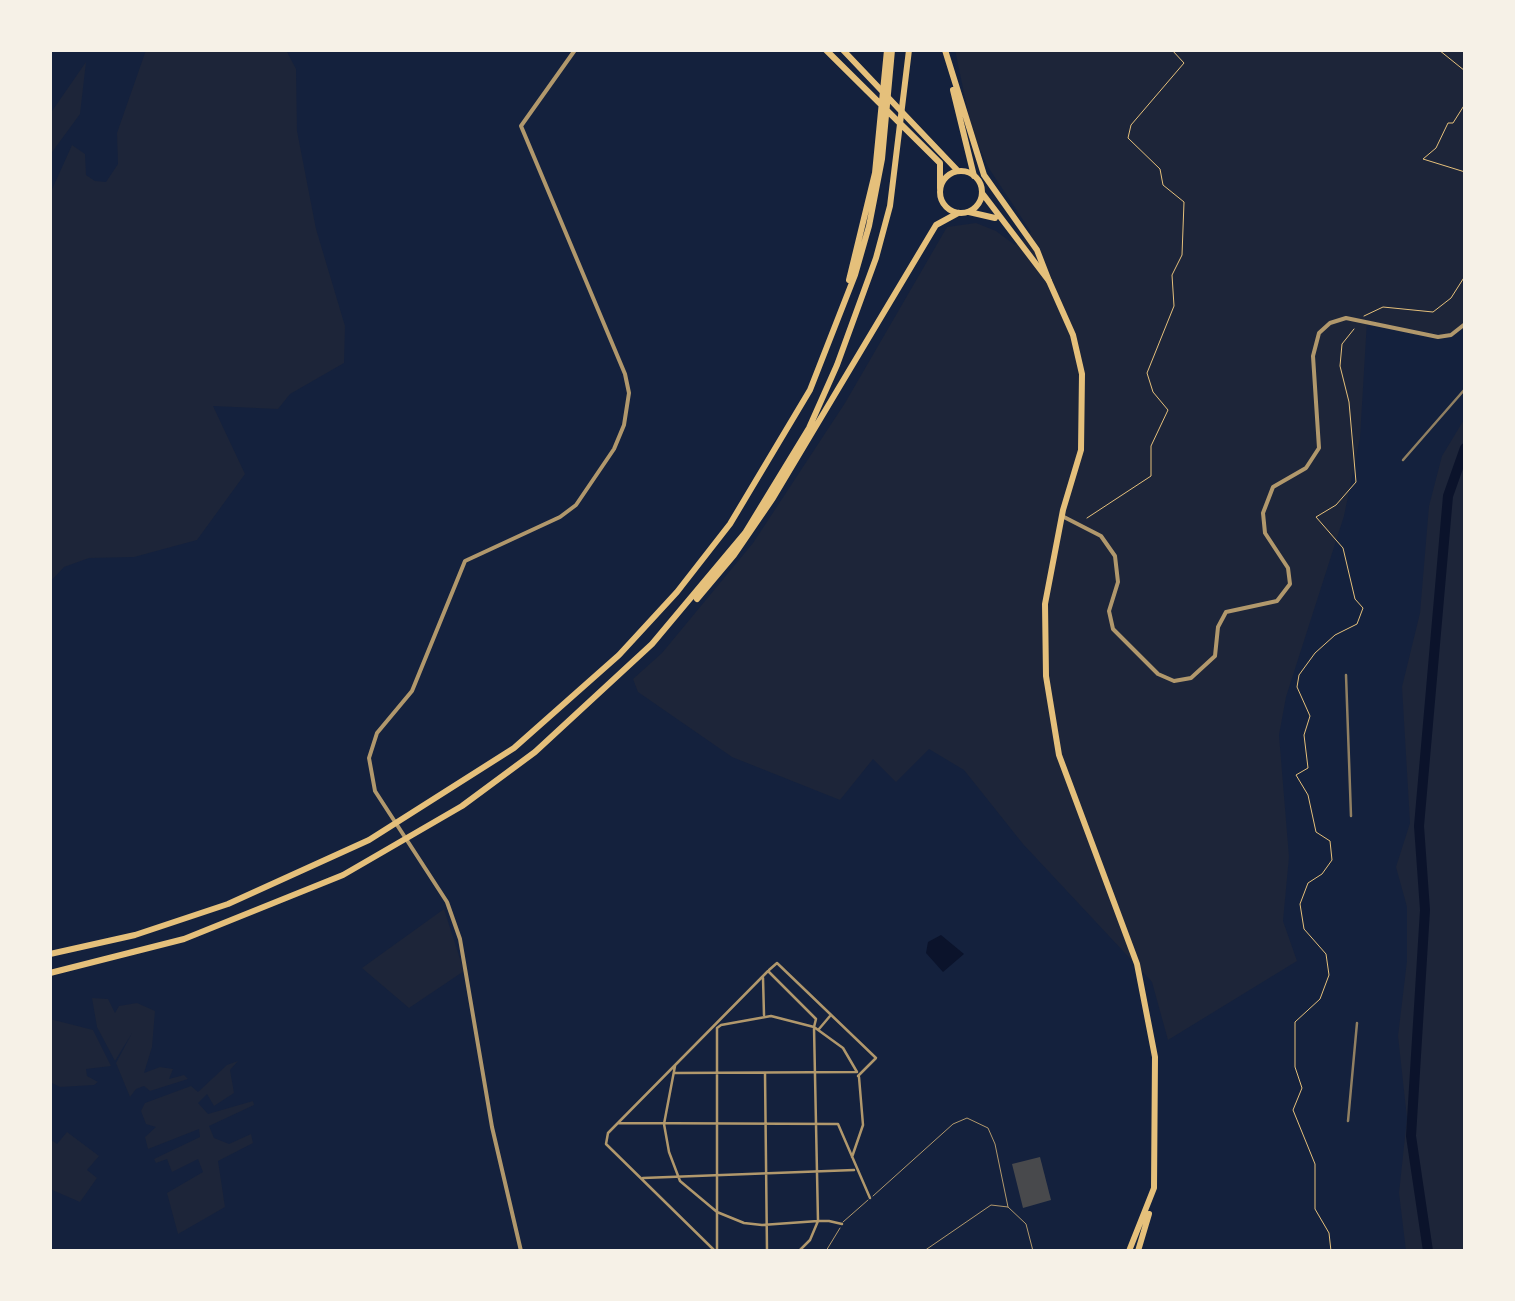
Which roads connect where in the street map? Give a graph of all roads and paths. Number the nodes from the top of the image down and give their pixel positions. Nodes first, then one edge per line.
1 (574, 50) edge
2 (826, 50) edge
3 (843, 50) edge
4 (890, 50) edge
5 (909, 50) edge
6 (945, 50) edge
7 (1172, 50) edge
8 (1439, 50) edge
9 (1465, 70) edge
10 (950, 74) junction
11 (1465, 104) edge
12 (928, 142) junction
13 (958, 172) junction
14 (1465, 172) edge
15 (974, 176) junction
16 (945, 178) junction
17 (940, 188) junction
18 (982, 193) junction
19 (967, 212) junction
20 (958, 213) junction
21 (1002, 222) junction
22 (1465, 276) edge
23 (1049, 281) junction
24 (1360, 320) junction
25 (1465, 324) edge
26 (1062, 516) junction
27 (1078, 522) junction
28 (680, 612) junction
29 (50, 954) edge
30 (768, 970) junction
31 (50, 973) edge
32 (764, 976) junction
33 (831, 1015) junction
34 (764, 1016) junction
35 (715, 1027) junction
36 (816, 1028) junction
37 (676, 1064) junction
38 (816, 1072) junction
39 (674, 1073) junction
40 (765, 1073) junction
41 (717, 1074) junction
42 (858, 1074) junction
43 (817, 1123) junction
44 (618, 1124) junction
45 (664, 1124) junction
46 (717, 1124) junction
47 (765, 1124) junction
48 (852, 1158) junction
49 (855, 1170) junction
50 (817, 1173) junction
51 (766, 1174) junction
52 (717, 1175) junction
53 (678, 1177) junction
54 (641, 1178) junction
55 (1154, 1188) junction
56 (870, 1198) junction
57 (1008, 1207) junction
58 (716, 1212) junction
59 (818, 1221) junction
60 (767, 1224) junction
61 (842, 1224) junction
62 (521, 1251) edge
63 (716, 1251) edge
64 (767, 1251) edge
65 (799, 1251) edge
66 (826, 1251) edge
67 (924, 1251) edge
68 (1033, 1251) edge
69 (1130, 1251) edge
70 (1138, 1251) edge
71 (1330, 1251) edge

1 - 62 street
2 - 17 highway
3 - 12 highway
4 - 29 highway
5 - 28 highway
6 - 10 highway
7 - 27 path
8 - 9 path
10 - 15 highway
10 - 23 highway
11 - 14 path
12 - 13 highway
12 - 16 highway
13 - 15 highway
13 - 16 highway
15 - 18 highway
16 - 17 highway
17 - 20 highway
18 - 19 highway
18 - 21 highway
19 - 20 highway
19 - 21 highway
20 - 28 highway
21 - 23 highway
22 - 24 path
23 - 26 highway
24 - 25 street
24 - 27 street
24 - 71 path
26 - 27 street
26 - 55 highway
28 - 31 highway
30 - 32 street
30 - 33 street
30 - 36 street
32 - 34 street
32 - 35 street
33 - 36 street
33 - 42 street
34 - 35 street
34 - 36 street
35 - 37 street
35 - 41 street
36 - 38 street
36 - 42 street
37 - 39 street
37 - 44 street
38 - 40 street
38 - 42 street
38 - 43 street
39 - 41 street
39 - 45 street
40 - 41 street
40 - 47 street
41 - 46 street
42 - 48 street
43 - 47 street
43 - 48 street
43 - 50 street
44 - 45 street
44 - 54 street
45 - 46 street
45 - 53 street
46 - 47 street
46 - 52 street
47 - 51 street
48 - 49 street
49 - 50 street
49 - 56 street
50 - 51 street
50 - 59 street
51 - 52 street
51 - 60 street
52 - 53 street
52 - 58 street
53 - 54 street
53 - 58 street
54 - 63 street
55 - 69 highway
55 - 70 highway
56 - 57 lane
56 - 61 lane
57 - 67 lane
57 - 68 lane
58 - 60 street
58 - 63 street
59 - 60 street
59 - 61 street
59 - 65 street
60 - 64 street
61 - 66 lane

